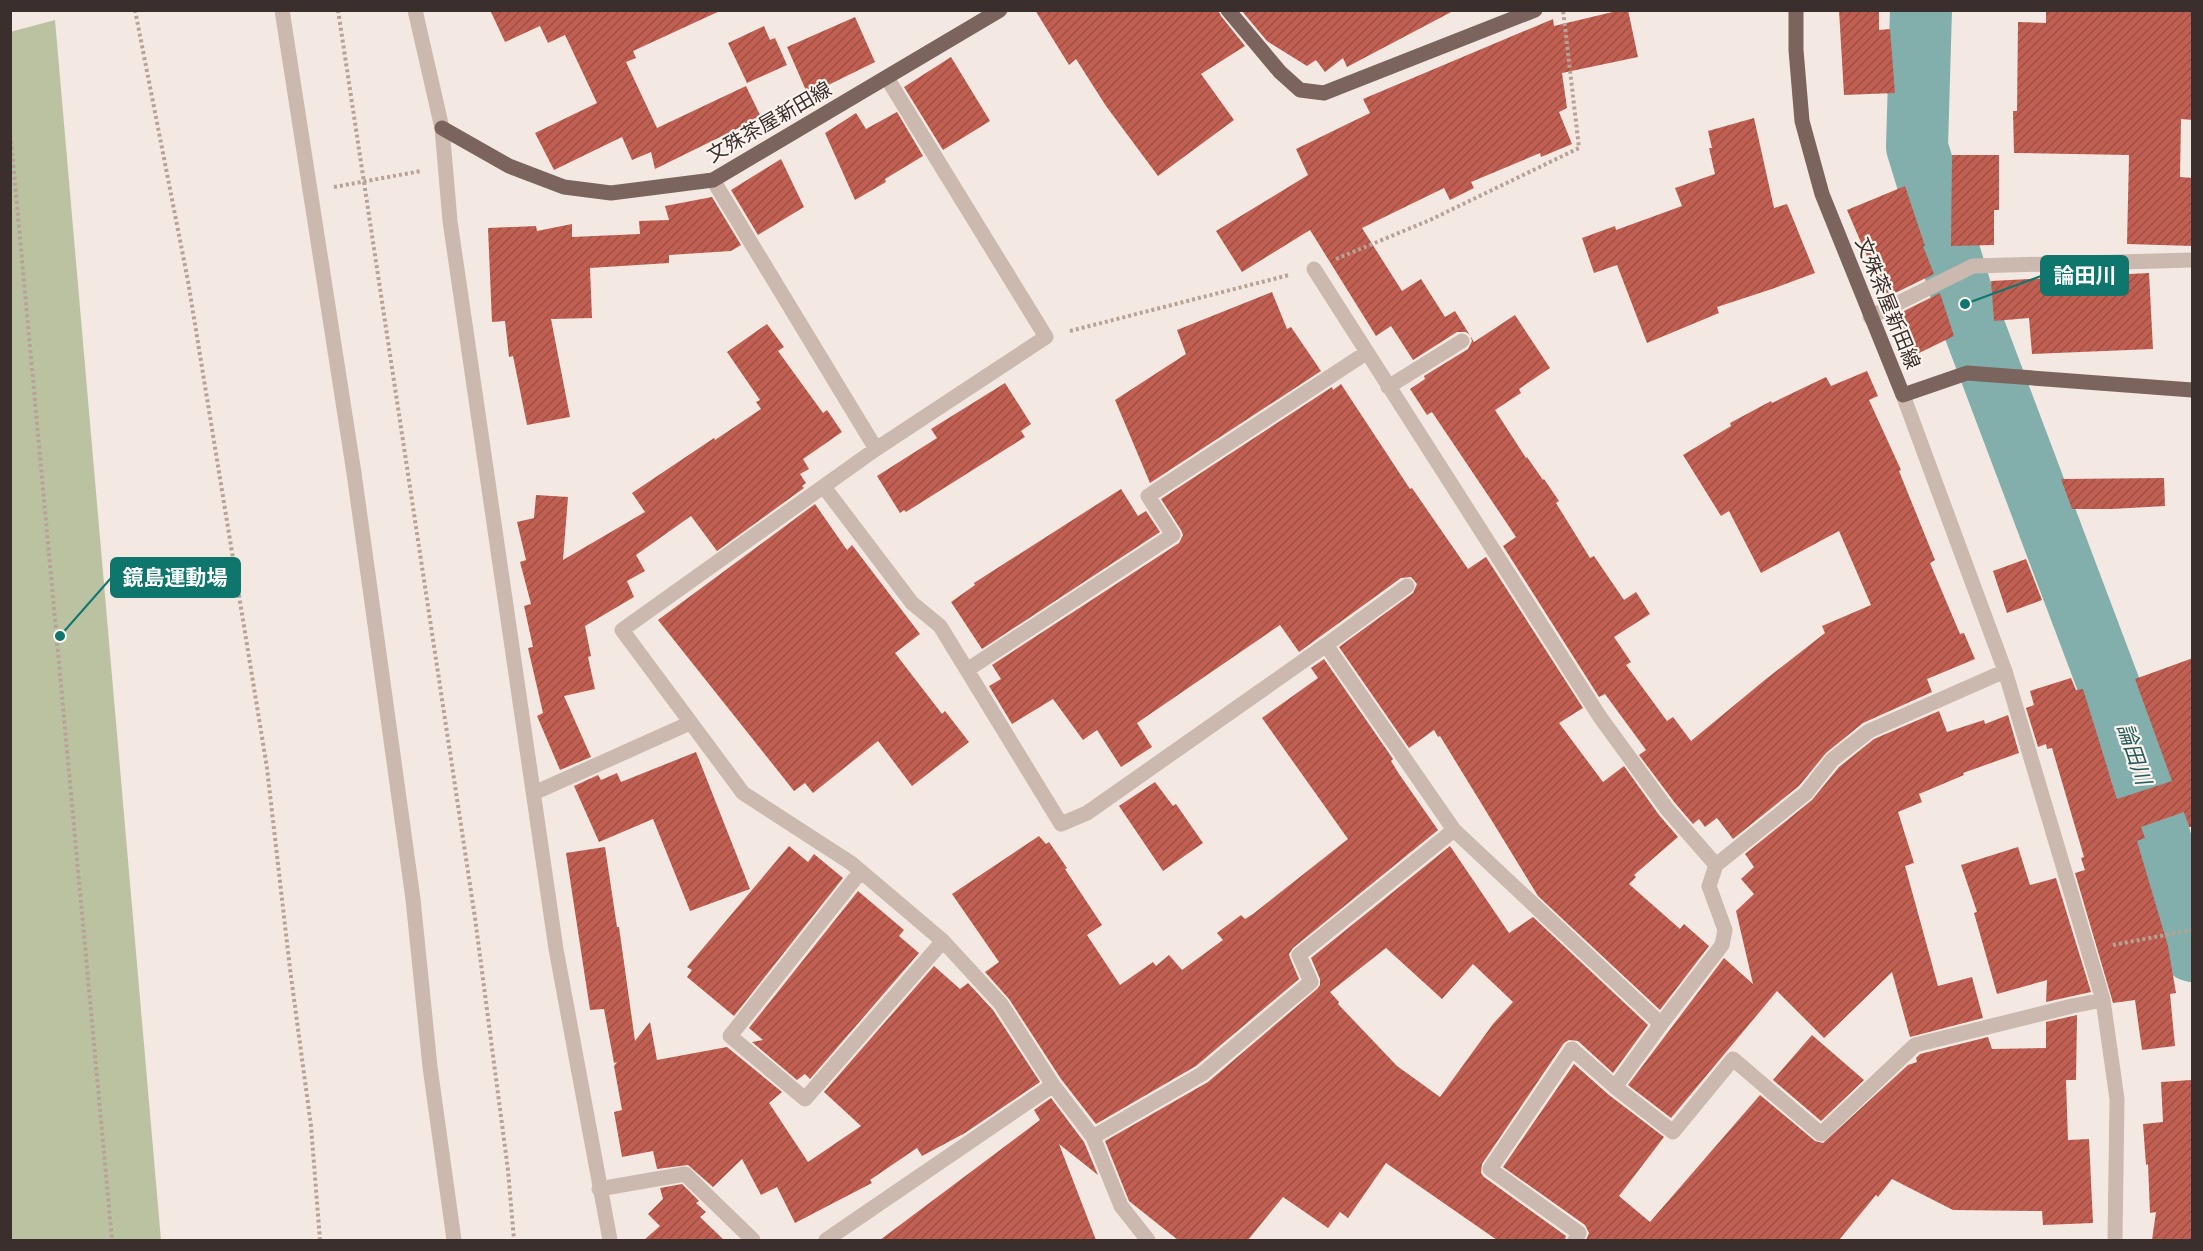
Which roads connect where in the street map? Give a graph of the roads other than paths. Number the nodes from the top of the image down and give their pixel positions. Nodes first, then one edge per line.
1 (282, 10) edge
2 (415, 10) edge
3 (999, 10) edge
4 (1228, 10) edge
5 (1536, 10) edge
6 (1796, 10) edge
7 (887, 78) junction
8 (442, 128) junction
9 (713, 180) junction
10 (2193, 260) edge
11 (1314, 269) road end
12 (1870, 317) junction
13 (1462, 340) dead end
14 (1366, 353) junction
15 (1388, 387) junction
16 (2193, 390) edge
17 (1903, 395) junction
18 (876, 449) junction
19 (824, 488) junction
20 (1407, 586) dead end
21 (1326, 645) junction
22 (967, 670) junction
23 (2005, 671) junction
24 (690, 723) junction
25 (534, 793) junction
26 (1454, 830) junction
27 (1716, 865) junction
28 (861, 871) junction
29 (943, 941) junction
30 (2103, 1000) junction
31 (1661, 1024) junction
32 (1053, 1085) junction
33 (1615, 1087) junction
34 (1093, 1137) junction
35 (598, 1188) junction
36 (454, 1240) edge
37 (610, 1240) edge
38 (753, 1240) edge
39 (826, 1240) edge
40 (1148, 1240) edge
41 (1575, 1240) edge
42 (2115, 1240) edge

1 - 36 street
2 - 8 street
3 - 7 main road, 文殊茶屋新田線
4 - 5 main road
6 - 12 main road, 文殊茶屋新田線
7 - 9 main road, 文殊茶屋新田線
7 - 18 street
8 - 9 main road, 文殊茶屋新田線
8 - 25 street
9 - 18 street
10 - 12 street
11 - 14 street
12 - 17 main road, 文殊茶屋新田線
13 - 15 street
14 - 15 street
14 - 22 street
15 - 27 street
16 - 17 main road, 文殊茶屋新田線
17 - 23 street
18 - 19 street
19 - 22 street
19 - 24 street
20 - 21 street
21 - 22 street
21 - 26 street
23 - 27 street
23 - 30 street
24 - 25 street
24 - 28 street
25 - 35 street
26 - 31 street
26 - 34 street
27 - 31 street
28 - 29 street
28 - 29 street
29 - 32 street
30 - 33 street
30 - 42 street
31 - 33 street
32 - 34 street
32 - 39 street
33 - 41 street
34 - 40 street
35 - 37 street
35 - 38 street

